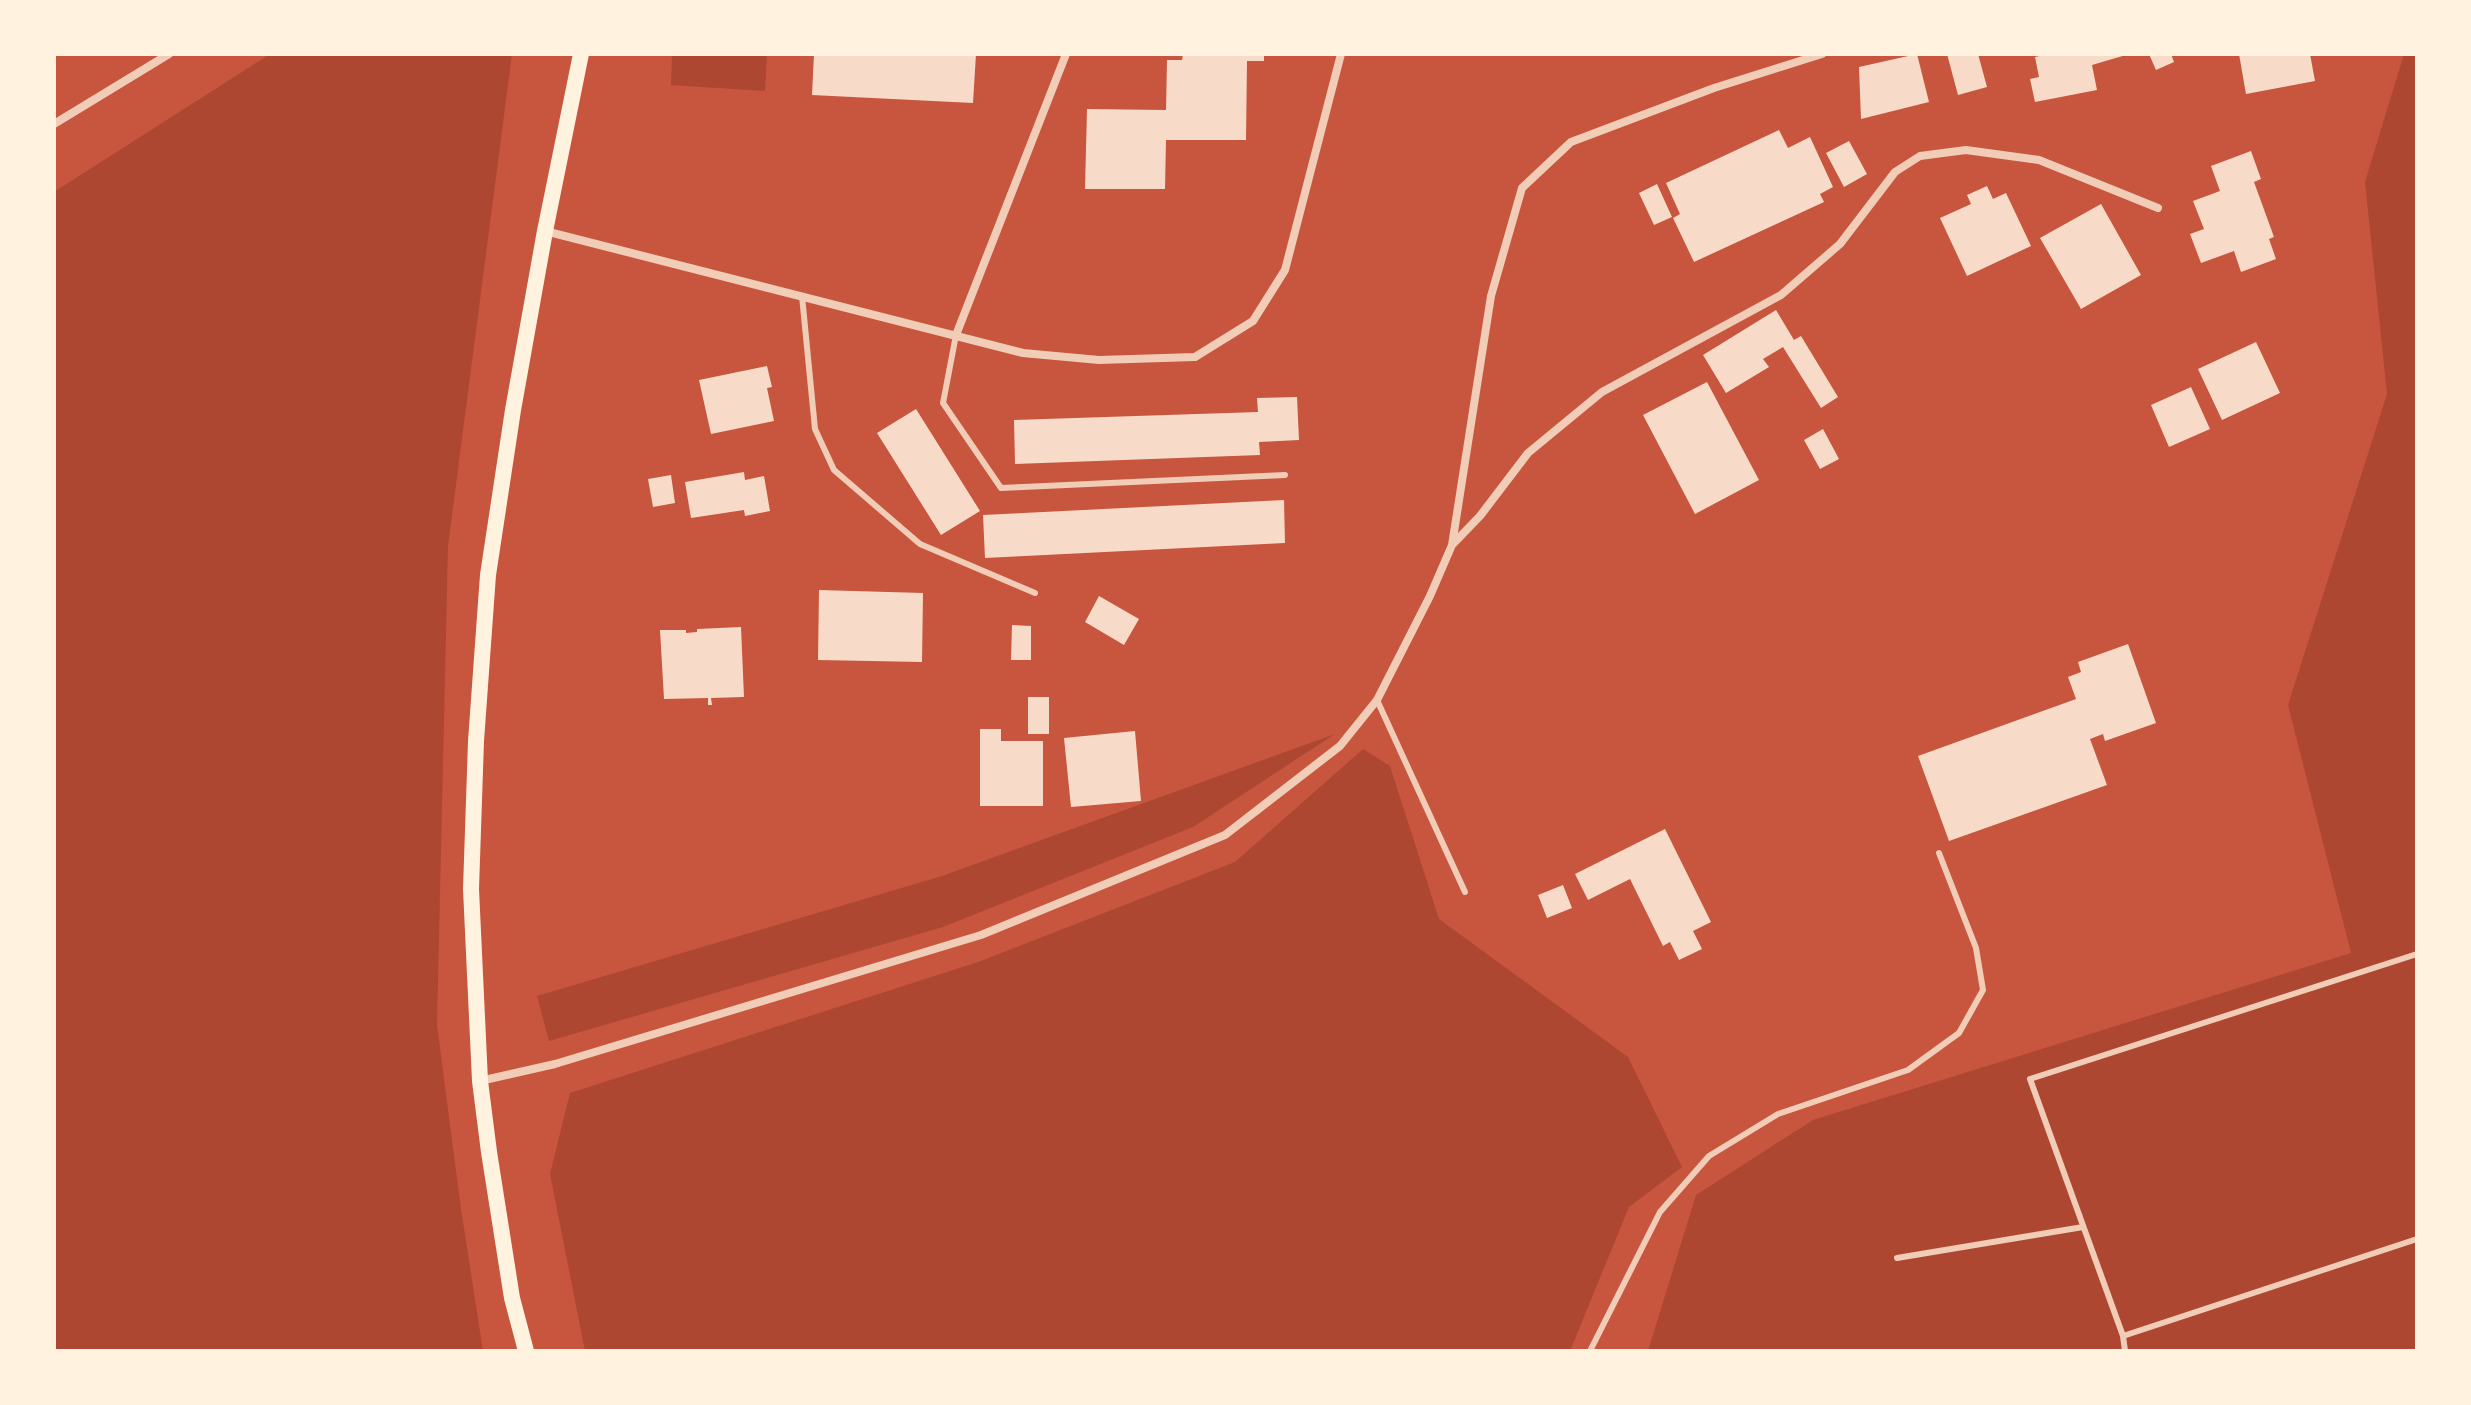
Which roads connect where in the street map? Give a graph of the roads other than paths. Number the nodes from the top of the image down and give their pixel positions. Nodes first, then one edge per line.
1 (169, 54) edge
2 (581, 54) edge
3 (1066, 54) edge
4 (1341, 54) edge
5 (1822, 54) edge
6 (54, 124) edge
7 (2158, 208) dead end
8 (545, 231) junction
9 (802, 296) junction
10 (956, 335) junction
11 (1285, 475) dead end
12 (1452, 545) junction
13 (1035, 593) dead end
14 (1377, 700) junction
15 (1939, 853) dead end
16 (1465, 892) dead end
17 (2417, 954) edge
18 (480, 1081) junction
19 (2083, 1227) junction
20 (2417, 1239) edge
21 (1897, 1258) dead end
22 (2123, 1336) junction
23 (526, 1351) edge
24 (1590, 1351) edge
25 (2125, 1351) edge

1 - 6 street
2 - 8 main road
3 - 10 street
4 - 10 street
5 - 12 street
7 - 12 street
8 - 9 street
8 - 18 main road
9 - 10 street
9 - 13 lane
10 - 11 lane
12 - 14 street
14 - 16 lane
14 - 18 street
15 - 24 lane
17 - 19 lane
18 - 23 main road
19 - 21 lane
19 - 22 lane
20 - 22 lane
22 - 25 lane

